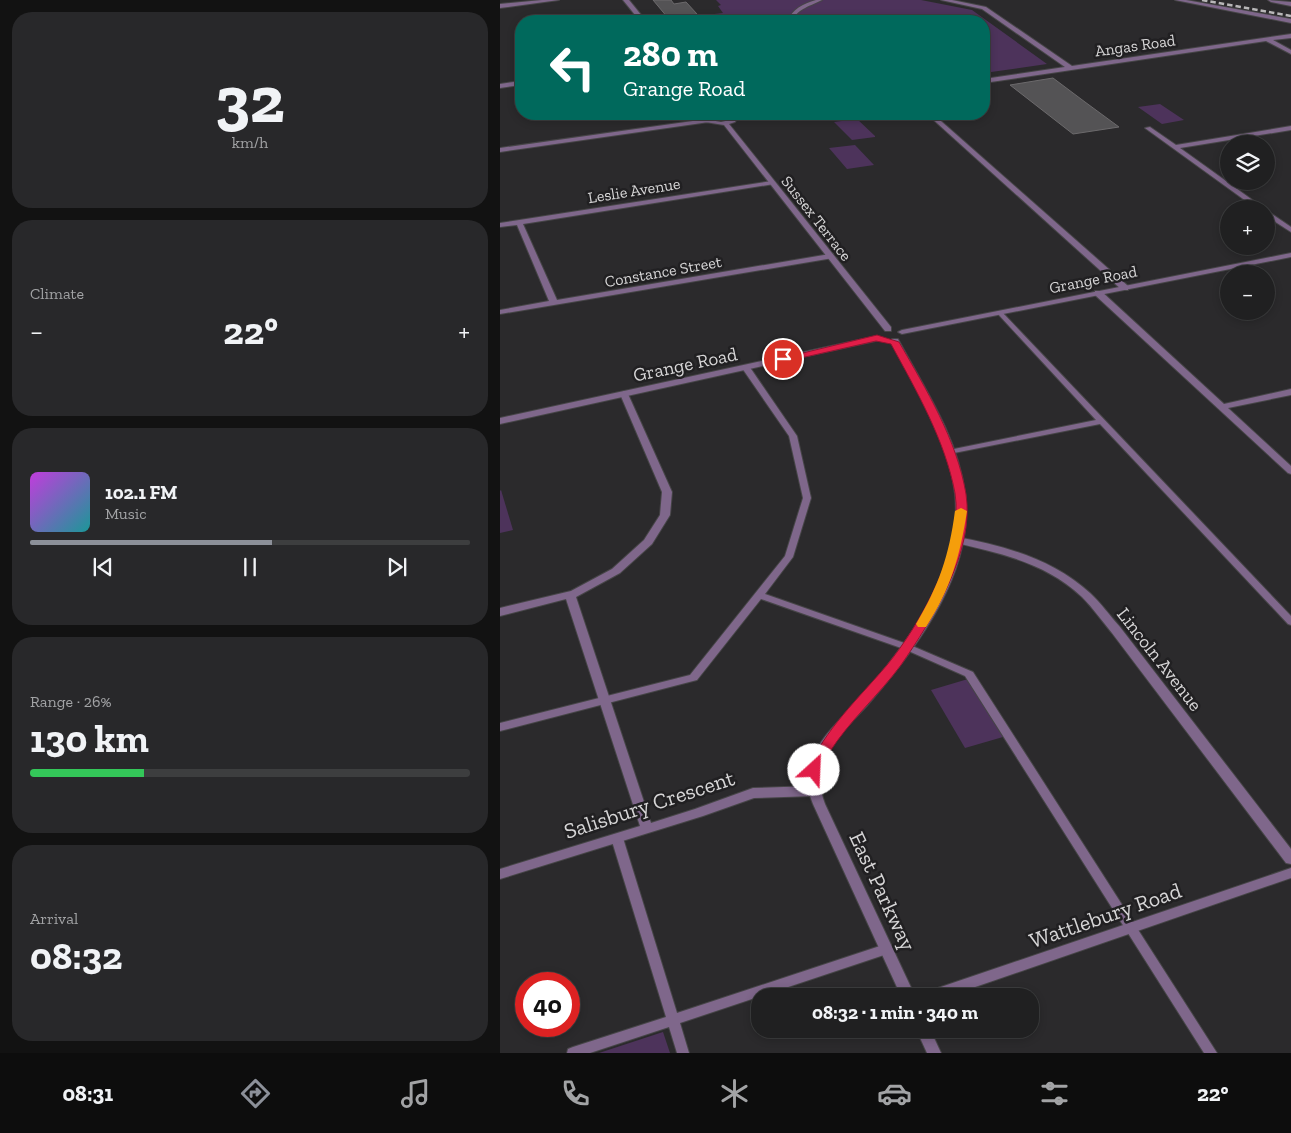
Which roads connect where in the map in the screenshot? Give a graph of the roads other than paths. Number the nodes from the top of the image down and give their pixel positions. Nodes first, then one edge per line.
1 (556, 0) edge
2 (626, 0) edge
3 (820, 0) edge
4 (944, 0) edge
5 (1178, 0) edge
6 (1271, 0) edge
7 (1291, 4) edge
8 (500, 6) edge
9 (639, 15) edge
10 (793, 15) edge
11 (1291, 21) edge
12 (1291, 36) edge
13 (1268, 40) junction
14 (1291, 52) edge
15 (1070, 68) junction
16 (990, 80) edge
17 (515, 84) edge
18 (500, 86) edge
19 (734, 120) edge
20 (937, 120) edge
21 (706, 121) joint
22 (726, 124) junction
23 (1148, 128) dead end
24 (1291, 128) edge
25 (1174, 147) junction
26 (500, 150) edge
27 (772, 183) junction
28 (1249, 200) edge
29 (1275, 218) edge
30 (519, 222) junction
31 (500, 224) edge
32 (1291, 230) edge
33 (830, 256) junction
34 (1291, 256) edge
35 (1125, 288) junction
36 (1098, 293) junction
37 (554, 303) junction
38 (500, 312) edge
39 (1000, 312) junction
40 (888, 328) junction
41 (902, 332) junction
42 (877, 338) junction
43 (895, 342) junction
44 (746, 368) junction
45 (1291, 392) edge
46 (624, 394) junction
47 (1223, 407) junction
48 (500, 421) edge
49 (1102, 421) junction
50 (949, 452) junction
51 (1291, 470) edge
52 (957, 540) junction
53 (570, 595) junction
54 (758, 595) junction
55 (500, 612) edge
56 (1291, 622) edge
57 (907, 647) junction
58 (604, 700) junction
59 (500, 727) edge
60 (817, 798) junction
61 (647, 829) junction
62 (617, 838) junction
63 (1291, 859) edge
64 (1291, 873) edge
65 (500, 874) edge
66 (1132, 928) junction
67 (886, 949) junction
68 (904, 988) edge
69 (956, 988) edge
70 (673, 1020) junction
71 (927, 1038) edge
72 (573, 1053) edge
73 (683, 1053) edge
74 (934, 1053) edge
75 (1211, 1053) edge

1 - 8 street
2 - 9 street
3 - 10 lane
4 - 15 street
5 - 11 street
6 - 7 street
12 - 13 street, Angas Road
13 - 14 street
13 - 15 street, Angas Road
15 - 16 street, Angas Road
17 - 18 street
19 - 22 street
20 - 35 street
21 - 22 street
21 - 26 street
22 - 27 street, Sussex Terrace
23 - 25 street
24 - 25 street
25 - 28 street
27 - 30 street, Leslie Avenue
27 - 33 street, Sussex Terrace
29 - 32 street
30 - 31 street, Leslie Avenue
30 - 37 street
33 - 37 street, Constance Street
33 - 40 street, Sussex Terrace
34 - 35 street, Grange Road
35 - 36 street, Grange Road
36 - 39 street, Grange Road
36 - 47 street
37 - 38 street, Constance Street
39 - 41 street, Grange Road
39 - 49 lane
40 - 41 street
40 - 42 street
41 - 43 street
42 - 43 street
42 - 44 street, Grange Road
43 - 50 street
44 - 46 street, Grange Road
44 - 54 lane
45 - 47 street
46 - 48 street, Grange Road
46 - 53 street
47 - 51 street
49 - 50 lane
49 - 56 lane
50 - 52 street
52 - 57 street
52 - 63 street, Lincoln Avenue
53 - 55 street
53 - 58 street
54 - 57 lane
54 - 58 lane
57 - 60 street
57 - 66 lane
58 - 59 lane
58 - 61 street
60 - 61 street, Salisbury Crescent
60 - 67 street, East Parkway
61 - 62 street, Salisbury Crescent
62 - 65 street, Salisbury Crescent
62 - 70 lane
64 - 66 street, Wattlebury Road
66 - 69 street, Wattlebury Road
66 - 75 lane
67 - 68 street, East Parkway
67 - 70 lane
70 - 72 lane
70 - 73 lane
71 - 74 street

